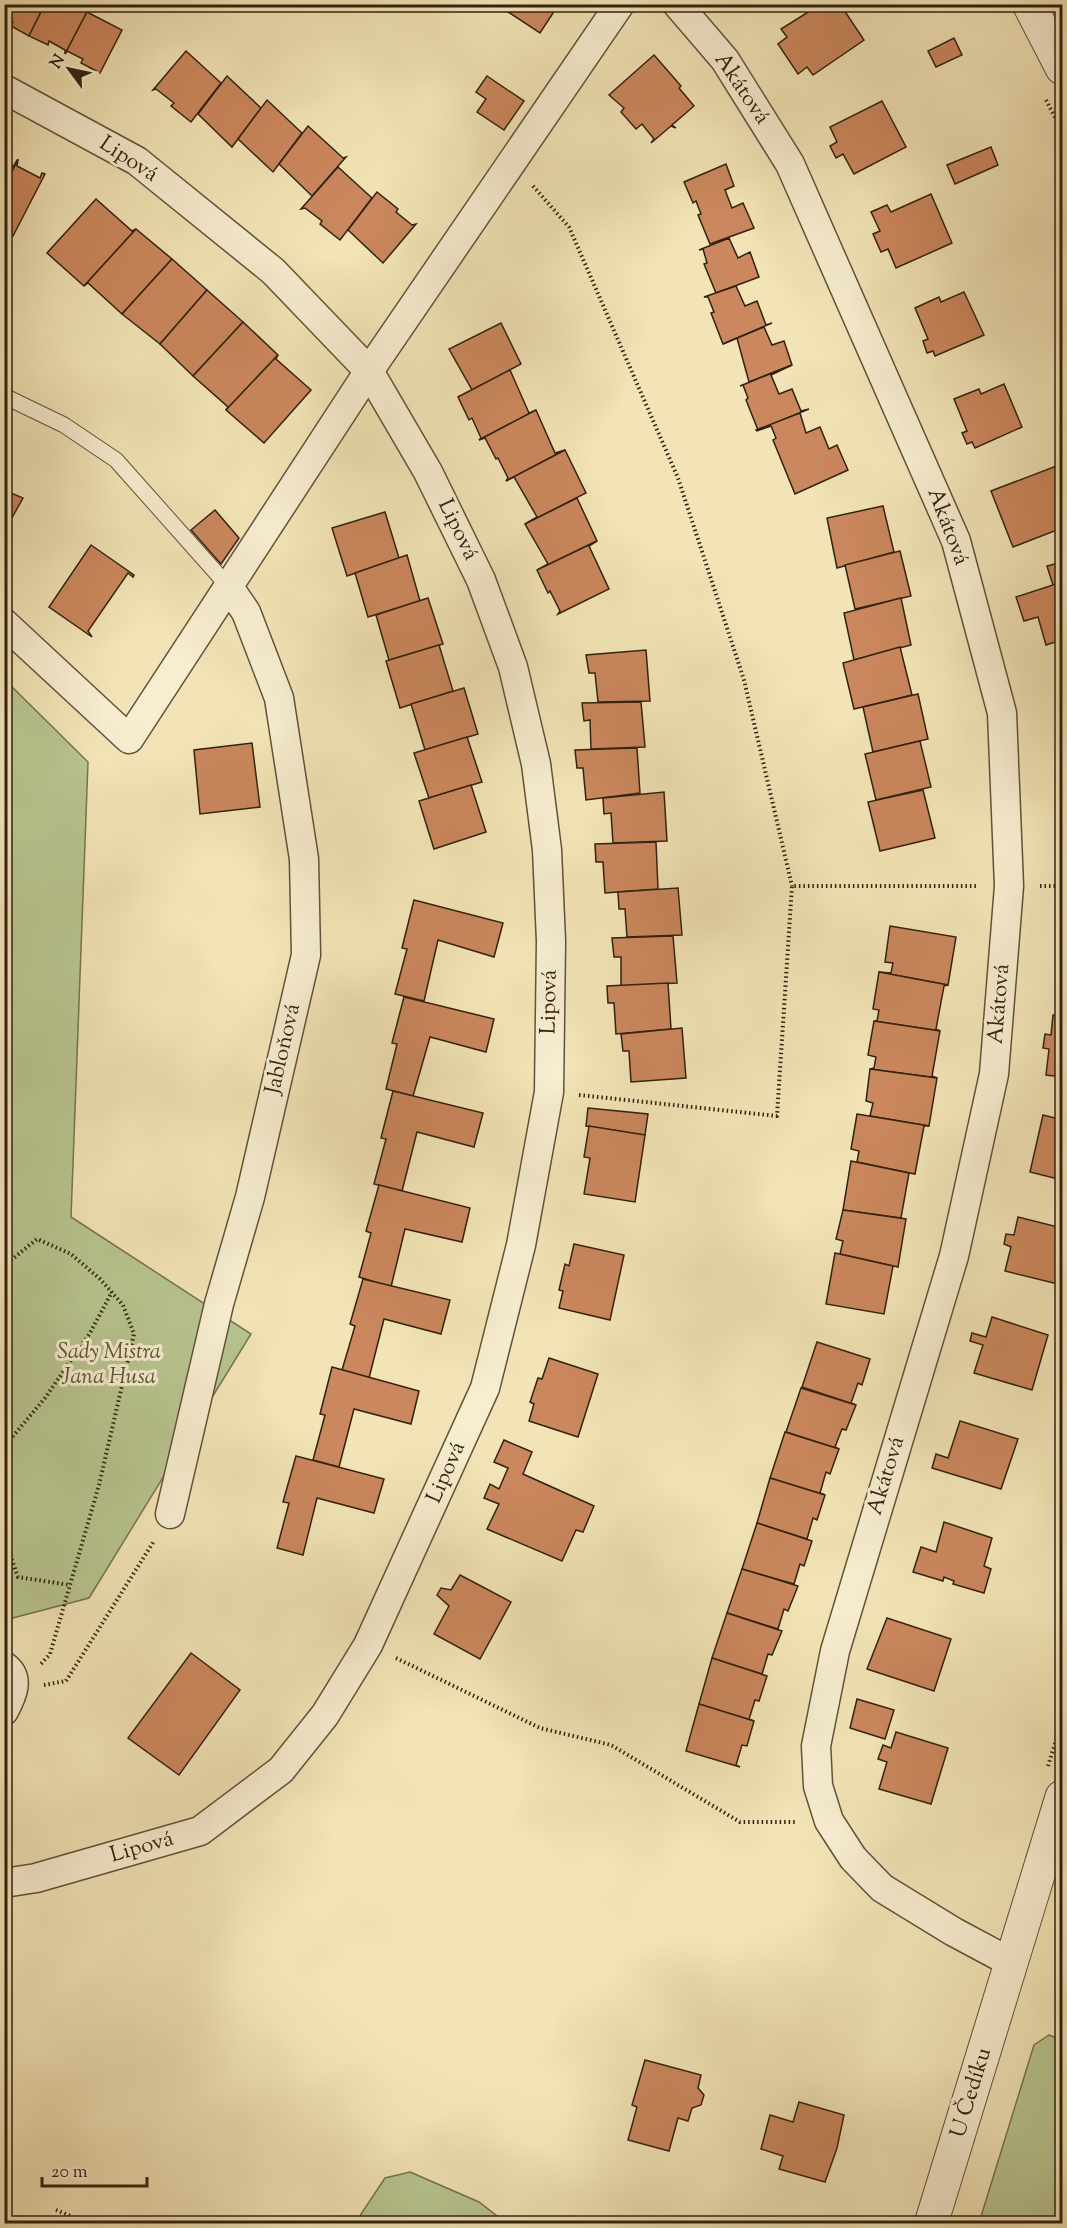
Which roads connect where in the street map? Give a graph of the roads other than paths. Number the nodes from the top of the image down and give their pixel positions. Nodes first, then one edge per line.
1 (620, 4) edge
2 (677, 4) edge
3 (1029, 4) edge
4 (1062, 68) edge
5 (4, 89) edge
6 (369, 371) junction
7 (4, 396) edge
8 (228, 586) junction
9 (4, 623) edge
10 (170, 1514) road end
11 (1062, 1797) edge
12 (4, 1883) edge
13 (1012, 1963) junction
14 (931, 2223) edge

1 - 6 street
2 - 13 street, Akátová
3 - 4 street
5 - 6 street, Lipová
6 - 8 street
6 - 12 street, Lipová
7 - 8 lane
8 - 9 street
8 - 10 street, Jabloňová
11 - 13 street, U Čedíku
13 - 14 street, U Čedíku

